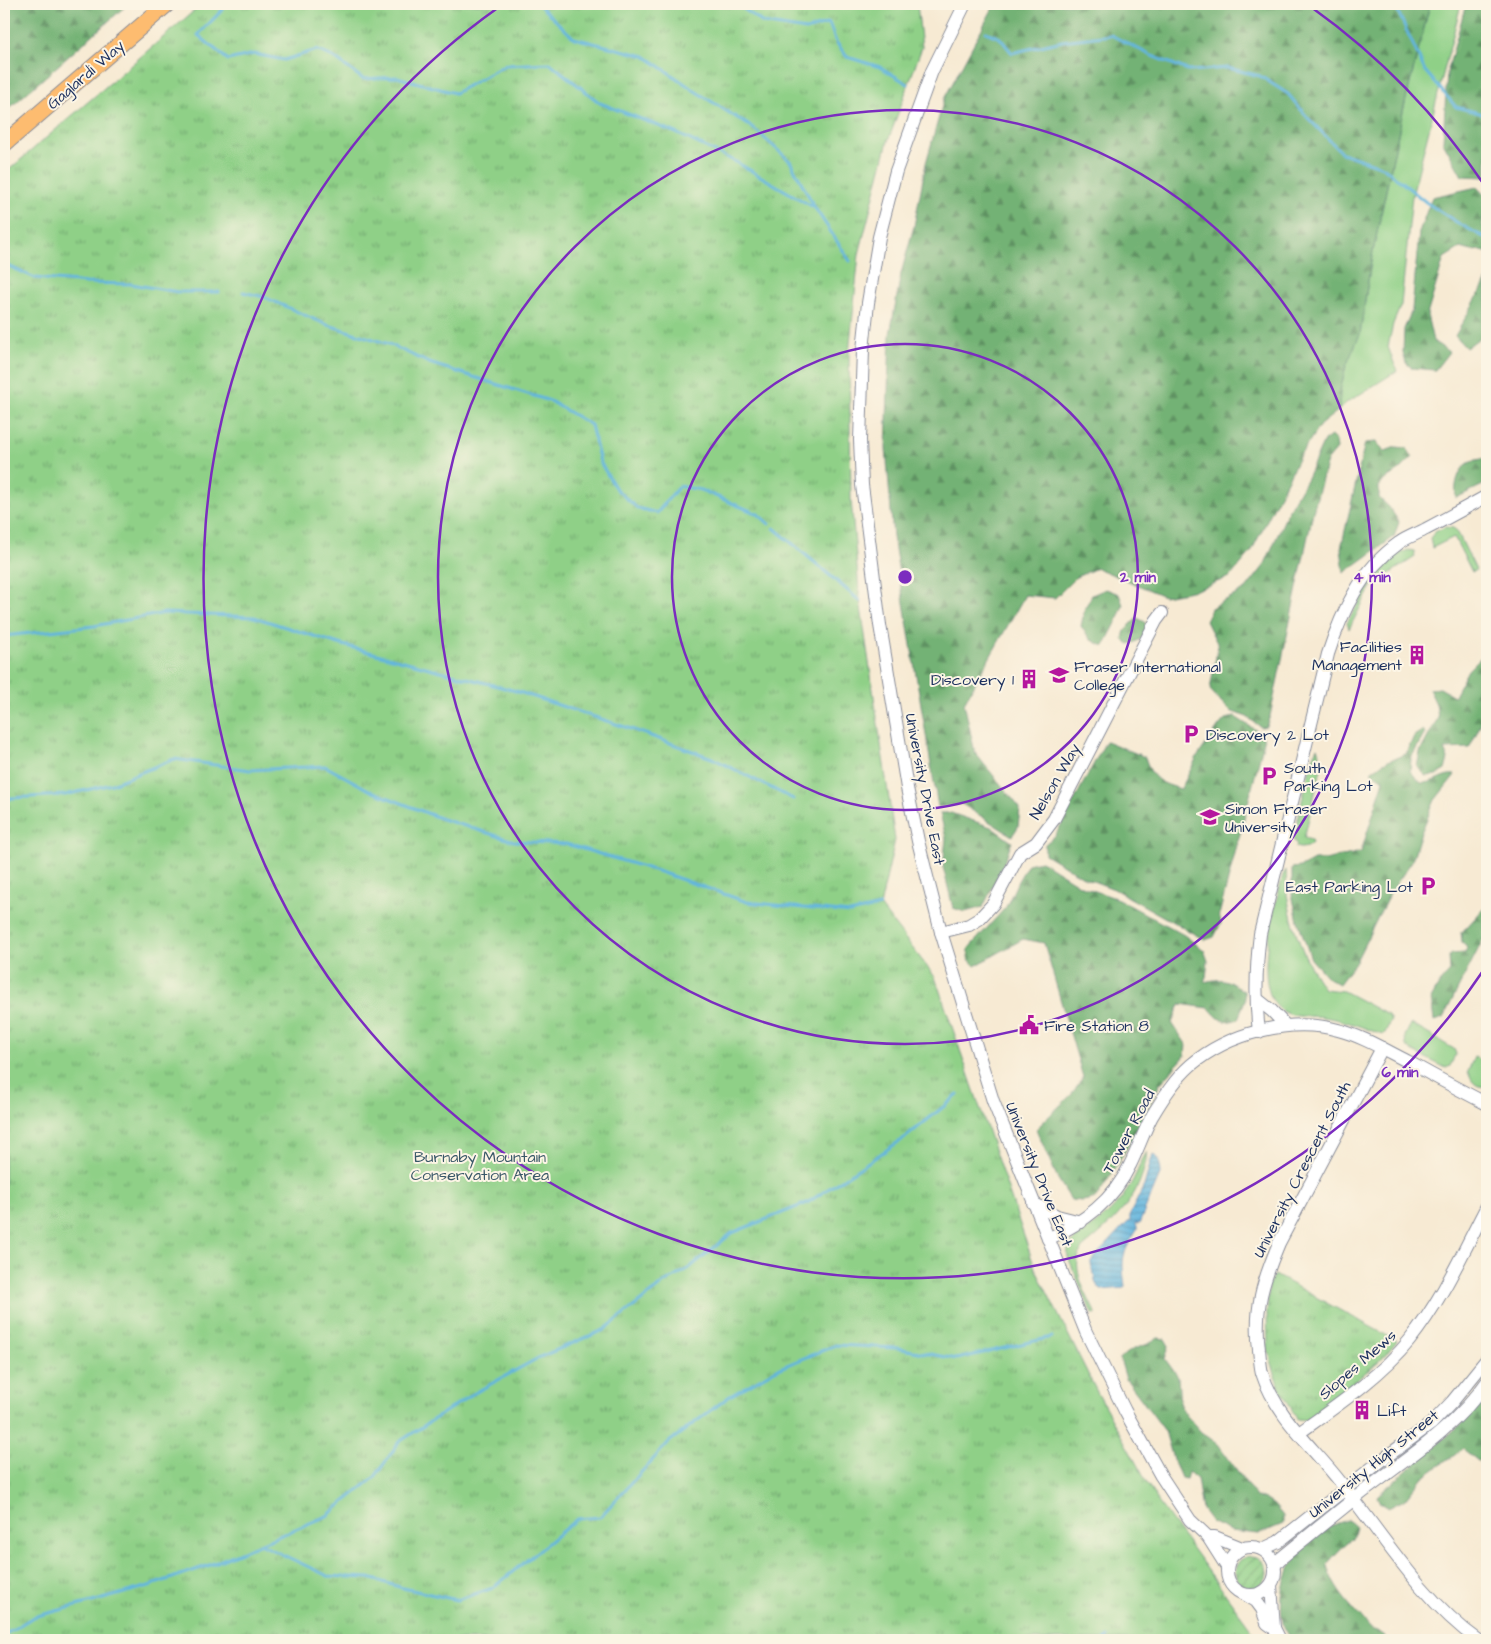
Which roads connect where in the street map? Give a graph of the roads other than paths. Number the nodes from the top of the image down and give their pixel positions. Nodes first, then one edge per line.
1 (167, 4) edge
2 (964, 4) edge
3 (4, 144) edge
4 (1487, 496) edge
5 (1162, 613) dead end
6 (941, 932) junction
7 (1257, 999) junction
8 (1285, 1025) junction
9 (1259, 1032) junction
10 (1382, 1048) junction
11 (1487, 1104) edge
12 (1033, 1203) junction
13 (1487, 1206) edge
14 (1081, 1222) junction
15 (1048, 1240) junction
16 (1487, 1359) edge
17 (1487, 1382) edge
18 (1299, 1433) junction
19 (1350, 1494) junction
20 (1208, 1537) junction
21 (1242, 1548) junction
22 (1262, 1549) junction
23 (1275, 1566) junction
24 (1227, 1567) junction
25 (1271, 1585) junction
26 (1246, 1595) junction
27 (1274, 1628) junction
28 (1280, 1640) edge
29 (1478, 1640) edge

1 - 3 main road, Gaglardi Way
2 - 6 street, University Drive East
4 - 7 street
5 - 6 street, Nelson Way
6 - 12 street, University Drive East
7 - 8 street
7 - 9 street
8 - 9 street, Tower Road
8 - 10 street, Tower Road
9 - 14 street, Tower Road
10 - 11 street, Tower Road
10 - 18 street, University Crescent South
12 - 14 street
12 - 15 street, University Drive East
13 - 18 street, Slopes Mews
14 - 15 street, Tower Road
15 - 20 street, University Drive East
16 - 19 street, University High Street
17 - 19 street, University High Street
18 - 19 street, University Crescent South
19 - 22 street, University High Street
19 - 23 street, University High Street
19 - 29 street, University Crescent South
20 - 21 street, University Drive East
20 - 24 street, University Drive East
21 - 22 street
21 - 24 street
22 - 23 street
23 - 25 street
24 - 26 street
25 - 26 street
25 - 27 street
26 - 27 street
27 - 28 street

